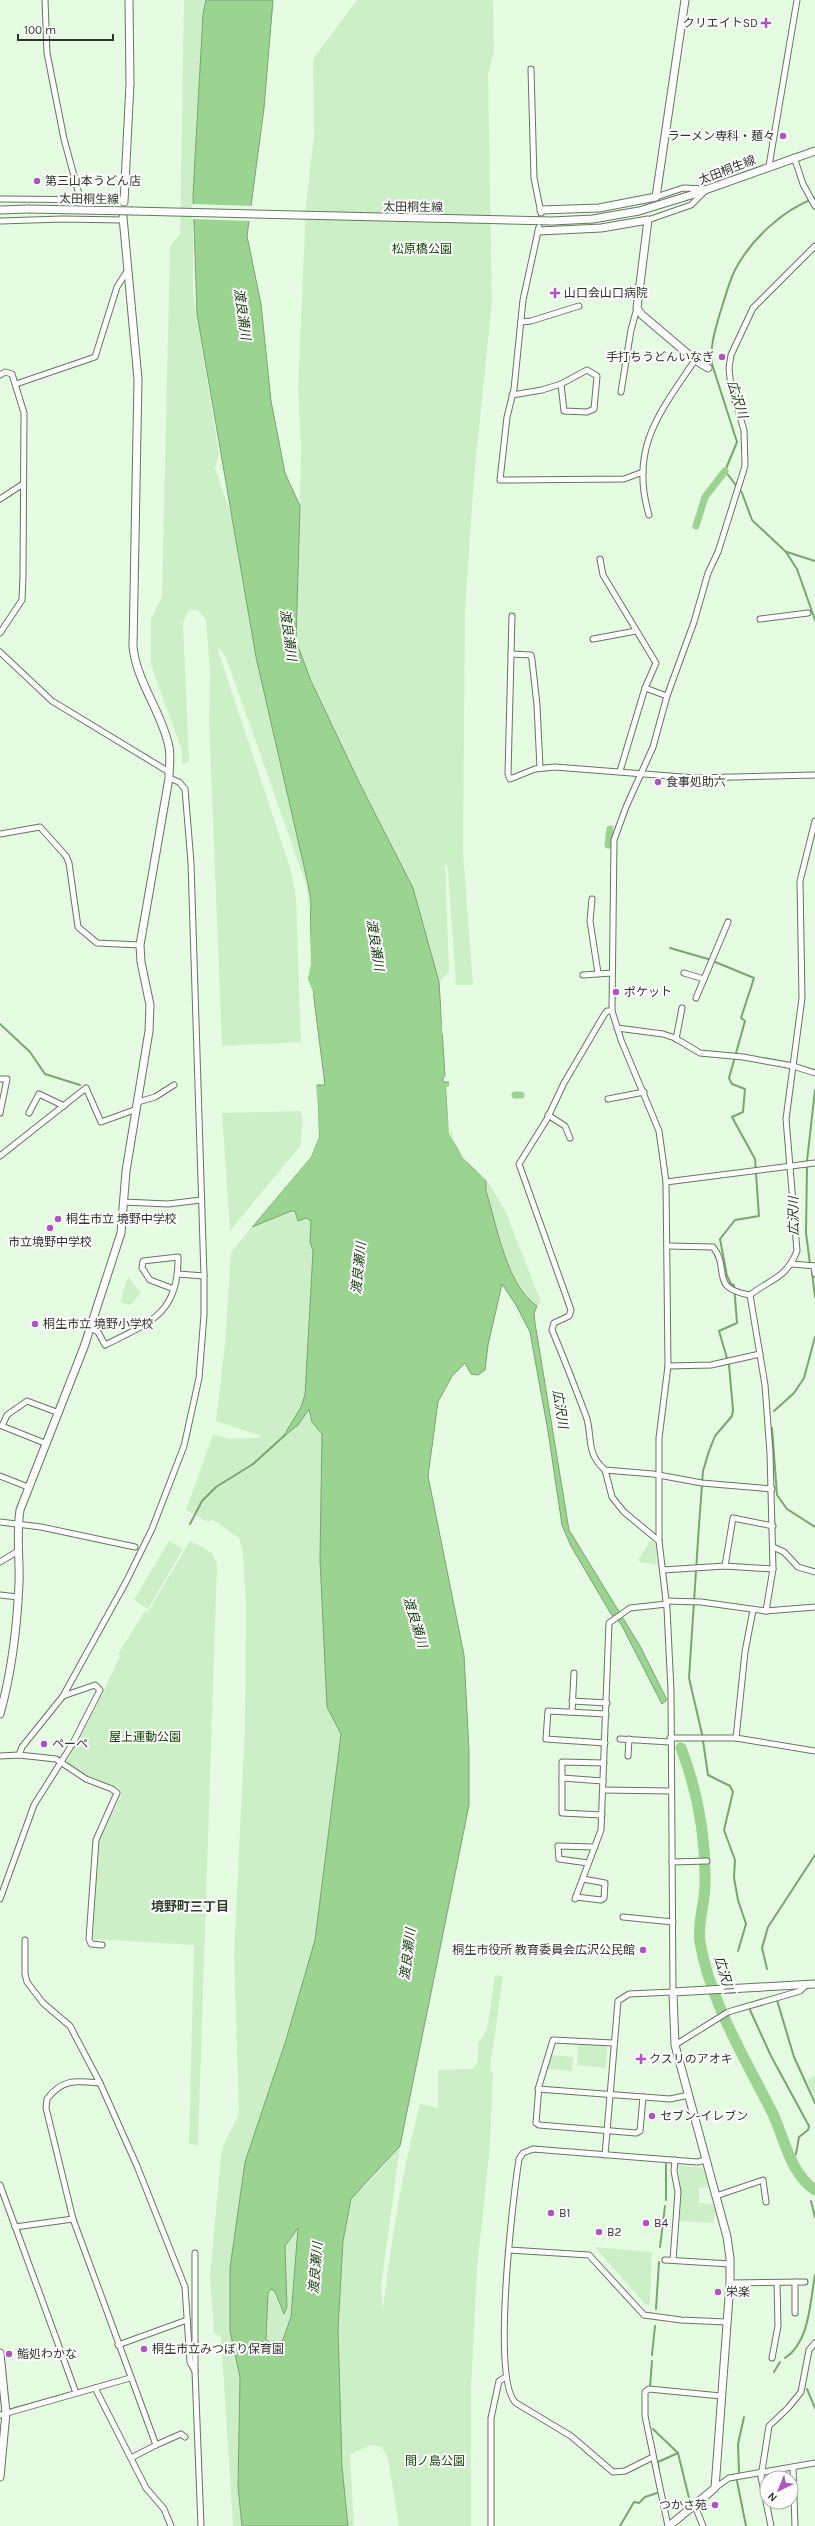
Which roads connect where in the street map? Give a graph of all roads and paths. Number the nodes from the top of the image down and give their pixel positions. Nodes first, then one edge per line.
1 (45, 0) edge
2 (129, 0) edge
3 (685, 0) edge
4 (797, 0) edge
5 (531, 70) dead end
6 (815, 151) edge
7 (794, 157) junction
8 (769, 166) junction
9 (707, 189) junction
10 (656, 197) junction
11 (80, 198) junction
12 (0, 199) edge
13 (124, 201) joint
14 (813, 204) edge
15 (0, 210) edge
16 (541, 211) joint
17 (123, 219) joint
18 (648, 220) junction
19 (0, 221) edge
20 (539, 229) joint
21 (815, 246) edge
22 (127, 271) junction
23 (579, 306) dead end
24 (637, 308) junction
25 (521, 322) junction
26 (696, 360) junction
27 (708, 368) dead end
28 (0, 376) edge
29 (16, 384) junction
30 (561, 384) junction
31 (621, 392) dead end
32 (512, 395) junction
33 (643, 472) junction
34 (23, 484) junction
35 (0, 499) edge
36 (649, 515) dead end
37 (600, 559) dead end
38 (808, 613) dead end
39 (512, 616) dead end
40 (760, 619) dead end
41 (2, 626) edge
42 (636, 631) junction
43 (0, 633) edge
44 (593, 639) dead end
45 (0, 652) edge
46 (511, 654) junction
47 (645, 688) junction
48 (667, 696) junction
49 (540, 768) junction
50 (620, 771) junction
51 (641, 774) junction
52 (169, 775) junction
53 (815, 775) edge
54 (815, 821) edge
55 (0, 834) edge
56 (592, 899) dead end
57 (728, 922) dead end
58 (140, 945) junction
59 (598, 973) junction
60 (612, 973) junction
61 (684, 973) dead end
62 (583, 975) dead end
63 (704, 979) junction
64 (696, 998) dead end
65 (682, 1008) dead end
66 (612, 1011) junction
67 (617, 1028) junction
68 (676, 1039) junction
69 (792, 1066) junction
70 (815, 1074) edge
71 (0, 1078) edge
72 (174, 1085) dead end
73 (644, 1092) junction
74 (608, 1099) dead end
75 (138, 1105) junction
76 (64, 1106) junction
77 (0, 1113) edge
78 (29, 1113) dead end
79 (548, 1115) junction
80 (570, 1138) dead end
81 (0, 1156) edge
82 (815, 1163) edge
83 (789, 1166) junction
84 (666, 1182) junction
85 (201, 1200) junction
86 (123, 1202) junction
87 (668, 1246) junction
88 (792, 1264) junction
89 (814, 1266) edge
90 (178, 1274) junction
91 (815, 1274) edge
92 (204, 1276) junction
93 (174, 1289) junction
94 (750, 1295) junction
95 (91, 1328) junction
96 (760, 1354) junction
97 (668, 1366) junction
98 (59, 1413) junction
99 (47, 1444) junction
100 (605, 1470) junction
101 (0, 1476) edge
102 (659, 1477) junction
103 (28, 1487) junction
104 (772, 1489) junction
105 (0, 1522) edge
106 (18, 1524) junction
107 (773, 1526) junction
108 (659, 1541) junction
109 (135, 1547) dead end
110 (773, 1547) junction
111 (18, 1551) junction
112 (0, 1562) edge
113 (725, 1566) junction
114 (773, 1569) junction
115 (663, 1570) junction
116 (815, 1572) edge
117 (0, 1595) edge
118 (18, 1597) junction
119 (667, 1603) junction
120 (815, 1607) edge
121 (753, 1610) junction
122 (766, 1611) junction
123 (574, 1673) dead end
124 (63, 1696) junction
125 (572, 1701) junction
126 (2, 1702) edge
127 (607, 1704) junction
128 (572, 1712) junction
129 (0, 1714) edge
130 (606, 1714) junction
131 (736, 1738) junction
132 (620, 1739) dead end
133 (629, 1739) junction
134 (670, 1740) junction
135 (606, 1743) junction
136 (815, 1751) edge
137 (19, 1755) junction
138 (0, 1756) edge
139 (628, 1756) dead end
140 (61, 1762) junction
141 (604, 1763) junction
142 (562, 1778) junction
143 (603, 1781) junction
144 (603, 1790) junction
145 (671, 1791) junction
146 (602, 1815) junction
147 (595, 1847) junction
148 (707, 1861) dead end
149 (672, 1862) junction
150 (588, 1863) junction
151 (582, 1879) junction
152 (0, 1899) edge
153 (623, 1917) dead end
154 (673, 1922) junction
155 (25, 1940) dead end
156 (102, 1945) dead end
157 (815, 1984) edge
158 (806, 1985) junction
159 (673, 1992) junction
160 (613, 2043) junction
161 (675, 2045) junction
162 (100, 2083) junction
163 (538, 2089) junction
164 (609, 2095) junction
165 (689, 2095) junction
166 (643, 2097) junction
167 (606, 2131) junction
168 (605, 2155) junction
169 (675, 2160) junction
170 (706, 2160) junction
171 (0, 2185) edge
172 (716, 2196) junction
173 (766, 2202) dead end
174 (73, 2219) junction
175 (15, 2227) junction
176 (509, 2250) junction
177 (195, 2253) dead end
178 (665, 2260) dead end
179 (673, 2260) junction
180 (730, 2264) junction
181 (795, 2282) junction
182 (805, 2282) dead end
183 (776, 2283) junction
184 (730, 2284) junction
185 (795, 2313) dead end
186 (187, 2320) junction
187 (726, 2322) junction
188 (815, 2343) edge
189 (118, 2345) junction
190 (0, 2353) edge
191 (772, 2358) dead end
192 (195, 2371) junction
193 (130, 2378) junction
194 (506, 2378) junction
195 (95, 2388) junction
196 (76, 2393) junction
197 (722, 2396) junction
198 (3, 2414) edge
199 (185, 2437) dead end
200 (156, 2445) junction
201 (653, 2457) junction
202 (130, 2458) junction
203 (815, 2464) edge
204 (793, 2468) junction
205 (762, 2470) edge
206 (781, 2470) edge
207 (759, 2473) edge
208 (0, 2477) edge
209 (715, 2488) junction
210 (695, 2506) junction
211 (767, 2510) edge
212 (171, 2526) edge
213 (201, 2526) edge
214 (491, 2526) edge
215 (668, 2526) edge
216 (704, 2526) edge
217 (771, 2526) edge
218 (795, 2526) edge

1 - 11 street
2 - 13 street
3 - 10 street
4 - 8 street
5 - 16 street
6 - 7 street, 太田桐生線
7 - 8 street, 太田桐生線
7 - 14 street
8 - 9 street, 太田桐生線
9 - 10 street
9 - 15 street, 太田桐生線, bridge
9 - 18 street
10 - 16 street
11 - 12 street
11 - 13 street
17 - 19 street
17 - 22 street
18 - 20 street
18 - 24 street
20 - 25 street
21 - 48 street
22 - 29 street
22 - 52 street
23 - 25 street
24 - 26 street
24 - 31 street
25 - 32 street
26 - 27 street
26 - 33 street
28 - 29 street
29 - 34 street
30 - 30 street
30 - 32 street
32 - 33 street
33 - 36 street
34 - 35 street
34 - 41 street
37 - 42 street
38 - 40 street
39 - 46 street
41 - 43 street
42 - 44 street
42 - 47 street
45 - 52 street
46 - 49 street
46 - 49 street
47 - 48 street
47 - 50 street
48 - 51 street
49 - 50 street
50 - 51 street
51 - 53 street
51 - 60 street
52 - 58 street
52 - 85 street
54 - 69 street
55 - 58 street
56 - 59 street
57 - 63 street
58 - 75 street
59 - 60 street
59 - 62 street
60 - 66 street
61 - 63 street
63 - 64 street
65 - 68 street
66 - 67 street
66 - 79 street
67 - 68 street
67 - 73 street
68 - 69 street
69 - 70 street
69 - 83 street
71 - 77 street
72 - 75 street
73 - 74 street
73 - 84 street
75 - 76 street
75 - 86 street
76 - 78 street
76 - 81 street
79 - 80 street
79 - 100 street
82 - 83 street
83 - 84 street
83 - 88 street
84 - 87 street
85 - 86 street
85 - 92 street
86 - 95 street
87 - 94 street
87 - 97 street
88 - 89 street
88 - 94 street
89 - 91 street
90 - 92 street
90 - 93 street
90 - 93 street
92 - 124 street
93 - 95 street
94 - 96 street
95 - 98 street
96 - 97 street
96 - 104 street
97 - 102 street
98 - 99 street
98 - 99 street
99 - 103 street
100 - 102 street
100 - 108 street
101 - 103 street
102 - 104 street
102 - 108 street
103 - 106 street
104 - 107 street
105 - 106 street
106 - 109 street
106 - 111 street
107 - 110 street
107 - 113 street
108 - 115 street
110 - 114 street
110 - 116 street
111 - 112 street
111 - 118 street
113 - 114 street
113 - 115 street
114 - 122 street
115 - 119 street
117 - 118 street
118 - 126 street
119 - 121 street
119 - 127 street
119 - 134 street
120 - 122 street
121 - 122 street
121 - 131 street
123 - 125 street
124 - 137 street
124 - 140 street
125 - 127 street
125 - 128 street
126 - 129 street
127 - 130 street
128 - 130 street
128 - 135 street
130 - 135 street
131 - 134 street
131 - 136 street
132 - 133 street
133 - 134 street
133 - 139 street
134 - 145 street
135 - 141 street
137 - 138 street
137 - 140 street
140 - 152 street
140 - 156 street
141 - 142 street
141 - 143 street
142 - 143 street
142 - 146 street
143 - 144 street
144 - 145 street
144 - 146 street
145 - 149 street
146 - 147 street
147 - 150 street
147 - 150 street
148 - 149 street
149 - 154 street
150 - 151 street
151 - 151 street
153 - 154 street
154 - 159 street
155 - 162 street
157 - 158 street
158 - 159 street
158 - 161 street
159 - 160 street
159 - 161 street
160 - 163 street
160 - 164 street
161 - 165 street
162 - 174 street
162 - 186 street
163 - 164 street
163 - 167 street
164 - 166 street
164 - 167 street
165 - 166 street
165 - 170 street
166 - 167 street
167 - 168 street
168 - 169 street
168 - 176 street
169 - 170 street
169 - 179 street
170 - 172 street
171 - 175 street
172 - 173 street
172 - 180 street
174 - 175 street
174 - 189 street
175 - 196 street
176 - 187 street
176 - 194 street
177 - 192 street
178 - 179 street
179 - 180 street
180 - 184 street
181 - 182 street
181 - 183 street
181 - 185 street
183 - 184 street
183 - 191 street
184 - 187 street
186 - 189 street
186 - 192 street
187 - 197 street
188 - 205 street
189 - 193 street
190 - 198 street
192 - 213 street
193 - 195 street
193 - 200 street
194 - 201 street
194 - 214 street
195 - 196 street
195 - 202 street
196 - 198 street
197 - 201 street
197 - 209 street
198 - 208 street
199 - 200 street
200 - 202 street
201 - 215 street
202 - 212 street
203 - 204 street
204 - 206 street
204 - 218 street
207 - 209 street
209 - 210 street
210 - 215 street
210 - 216 street
211 - 217 street

